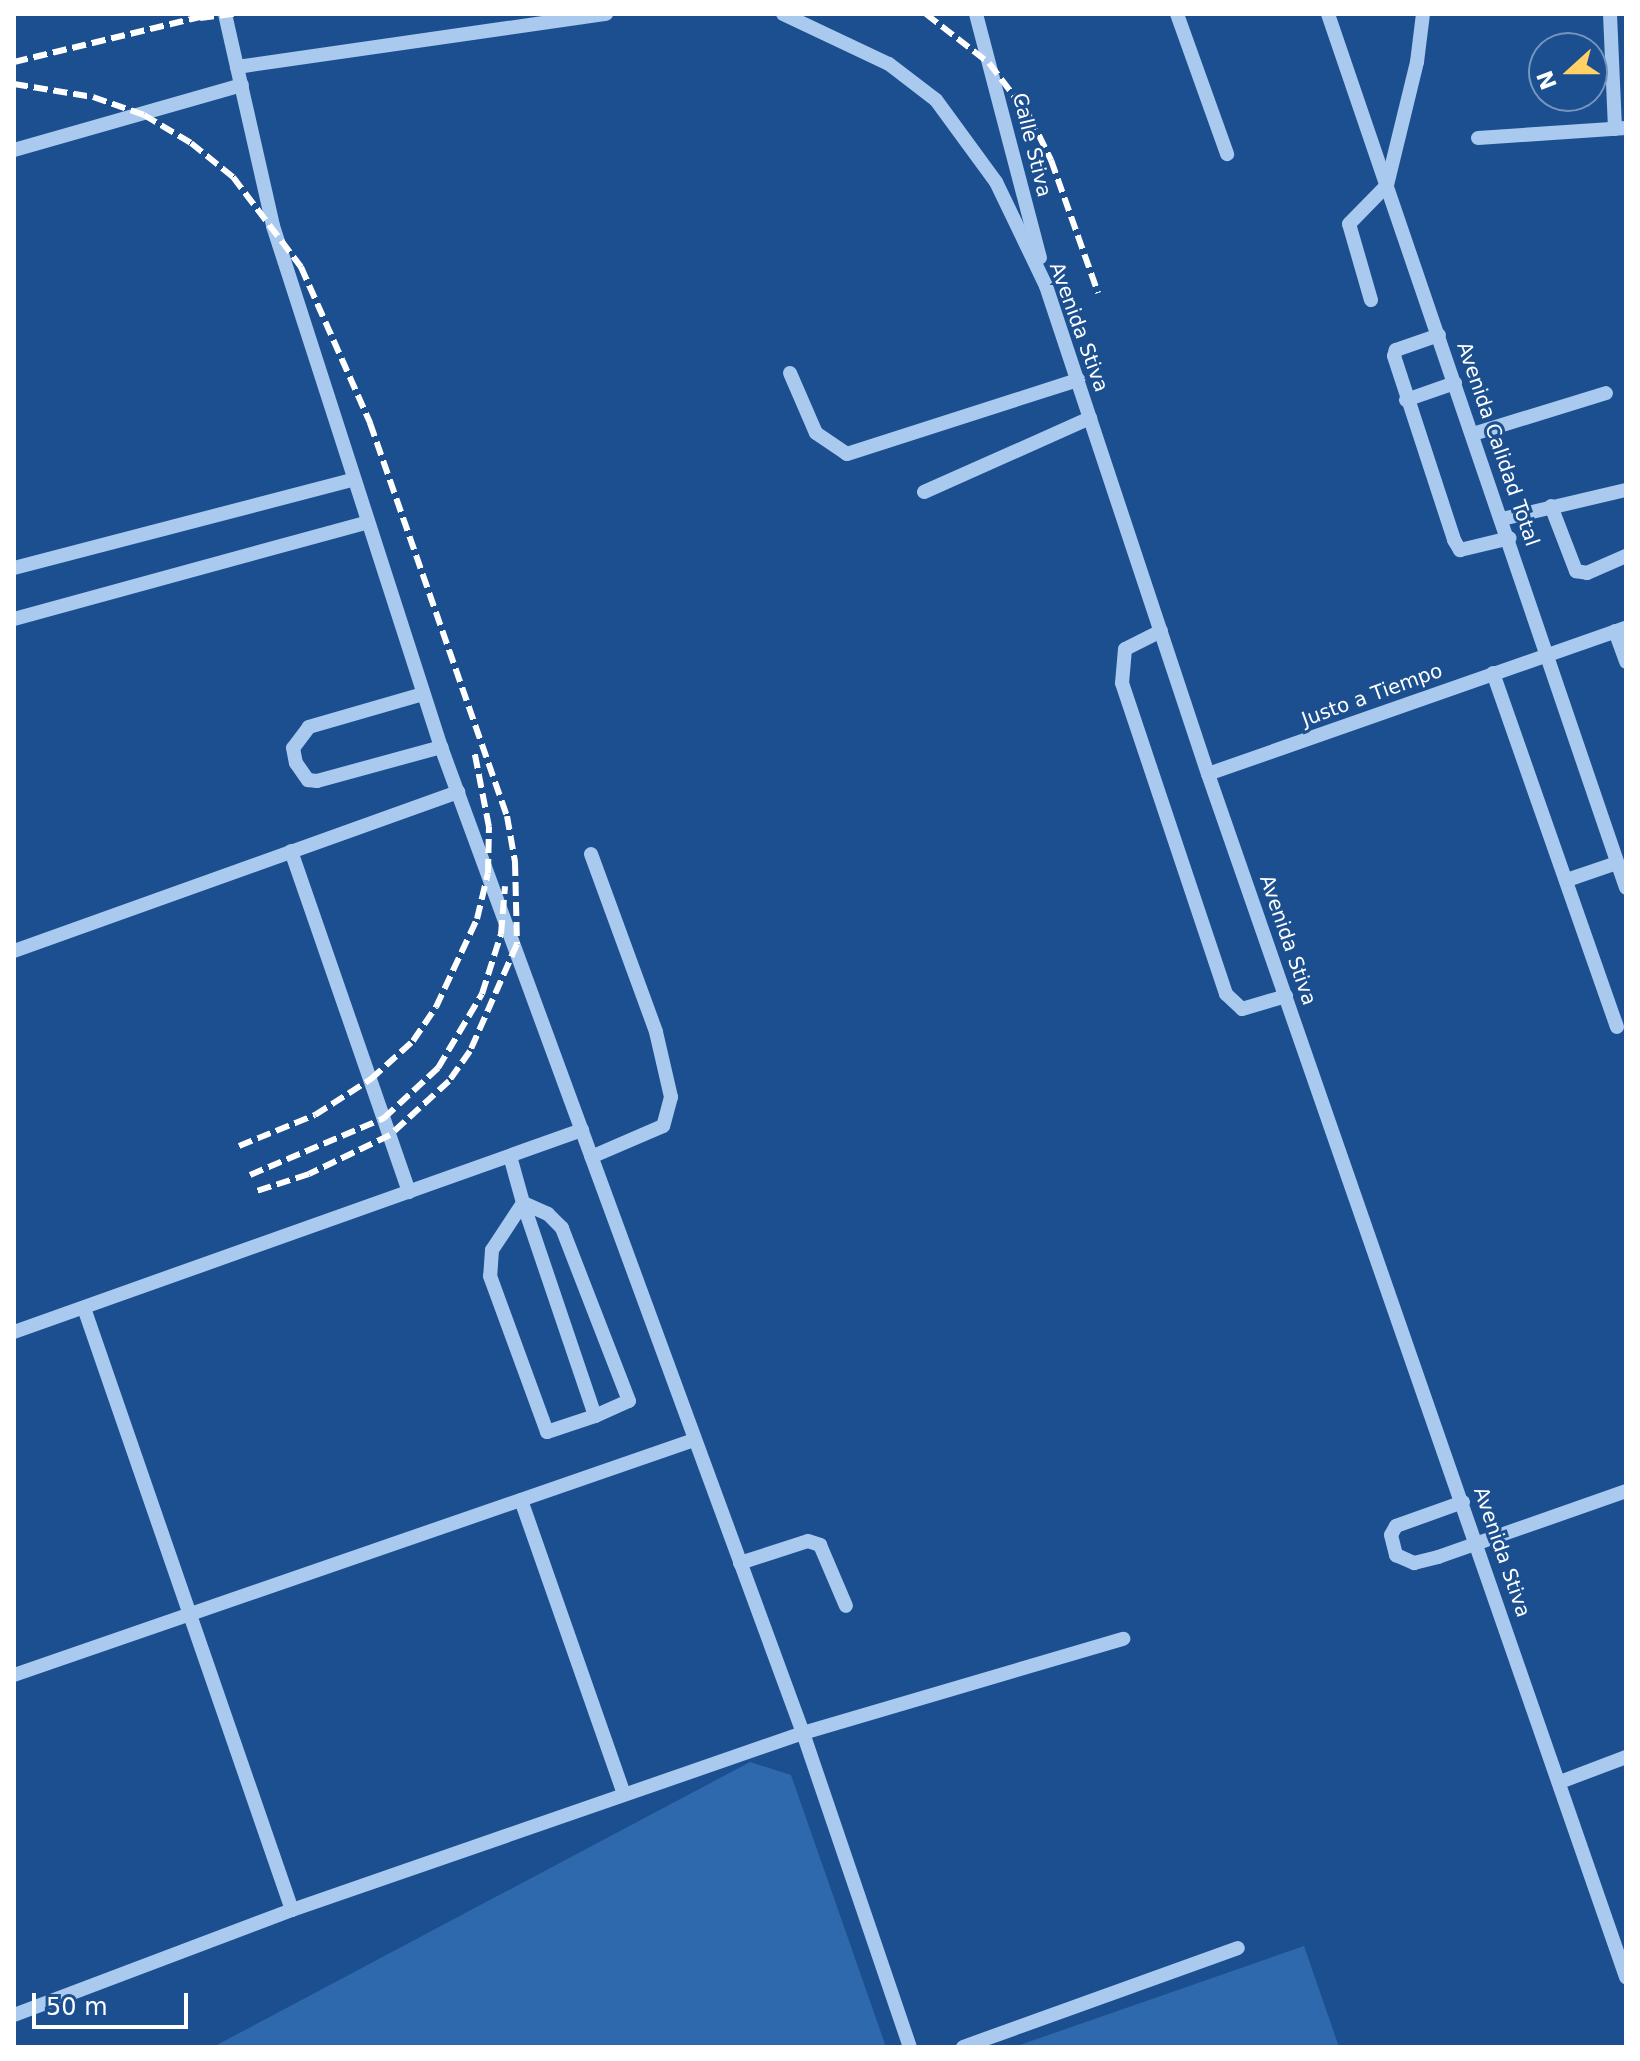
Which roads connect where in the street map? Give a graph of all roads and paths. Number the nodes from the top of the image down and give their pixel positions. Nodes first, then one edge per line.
1 (225, 14) edge
2 (606, 14) edge
3 (783, 14) edge
4 (976, 14) edge
5 (1177, 14) edge
6 (1328, 14) edge
7 (1423, 14) edge
8 (1610, 14) edge
9 (237, 67) junction
10 (242, 85) junction
11 (1621, 129) edge
12 (1478, 138) dead end
13 (14, 150) edge
14 (1227, 154) dead end
15 (1387, 185) junction
16 (1046, 286) junction
17 (1371, 300) dead end
18 (1439, 335) junction
19 (790, 373) dead end
20 (1078, 380) junction
21 (1455, 383) junction
22 (1606, 393) dead end
23 (1406, 400) junction
24 (1090, 418) junction
25 (1473, 434) junction
26 (352, 480) junction
27 (1626, 490) edge
28 (924, 492) dead end
29 (1551, 506) junction
30 (1502, 519) junction
31 (366, 523) junction
32 (1510, 538) junction
33 (1626, 556) edge
34 (14, 568) edge
35 (14, 619) edge
36 (1621, 630) edge
37 (1161, 631) junction
38 (1549, 653) junction
39 (1626, 662) edge
40 (1493, 673) junction
41 (423, 694) junction
42 (441, 747) junction
43 (1208, 774) junction
44 (458, 792) junction
45 (291, 851) junction
46 (591, 854) dead end
47 (1617, 863) junction
48 (1567, 880) junction
49 (1626, 888) edge
50 (14, 951) edge
51 (1286, 996) junction
52 (1617, 1027) dead end
53 (582, 1130) junction
54 (510, 1156) junction
55 (591, 1157) junction
56 (409, 1192) junction
57 (523, 1203) junction
58 (84, 1308) junction
59 (14, 1332) edge
60 (595, 1416) junction
61 (694, 1440) junction
62 (1626, 1491) edge
63 (521, 1500) junction
64 (1463, 1502) junction
65 (1478, 1544) junction
66 (740, 1563) junction
67 (846, 1606) dead end
68 (190, 1615) junction
69 (1123, 1639) dead end
70 (14, 1675) edge
71 (803, 1733) junction
72 (1626, 1757) edge
73 (1560, 1782) junction
74 (624, 1794) junction
75 (292, 1910) junction
76 (1238, 1948) dead end
77 (1626, 1977) edge
78 (14, 2015) edge
79 (910, 2047) edge
80 (963, 2047) edge

1 - 9 street
2 - 9 street
3 - 16 street, Avenida Stiva
4 - 16 street, Calle Stiva
5 - 14 street
6 - 15 street, Avenida Calidad Total
7 - 15 street
8 - 11 street
9 - 10 street
10 - 13 street
10 - 26 street
11 - 12 street
15 - 17 street
15 - 18 street, Avenida Calidad Total
16 - 20 street, Avenida Stiva
18 - 21 street, Avenida Calidad Total
18 - 23 street
19 - 20 street
20 - 24 street, Avenida Stiva
21 - 23 street
21 - 25 street, Avenida Calidad Total
22 - 25 street
23 - 32 street
24 - 28 street
24 - 37 street, Avenida Stiva
25 - 30 street, Avenida Calidad Total
26 - 31 street
26 - 34 street
27 - 29 street
29 - 30 street
29 - 33 street
30 - 32 street, Avenida Calidad Total
31 - 35 street
31 - 41 street
32 - 38 street, Avenida Calidad Total
36 - 38 street, Justo a Tiempo
36 - 39 street
37 - 43 street, Avenida Stiva
37 - 51 street
38 - 40 street, Justo a Tiempo
38 - 47 street, Avenida Calidad Total
40 - 43 street, Justo a Tiempo
40 - 48 street
41 - 42 street
41 - 42 street
42 - 44 street
43 - 51 street, Avenida Stiva
44 - 45 street
44 - 53 street
45 - 50 street
45 - 56 street
46 - 55 street
47 - 48 street
47 - 49 street, Avenida Calidad Total
48 - 52 street
51 - 64 street, Avenida Stiva
53 - 54 street
53 - 55 street
54 - 56 street
54 - 57 street
55 - 61 street
56 - 58 street
57 - 60 street
57 - 60 street
57 - 60 street
58 - 59 street
58 - 68 street
61 - 63 street
61 - 66 street
62 - 65 street
63 - 68 street
63 - 74 street
64 - 65 street, Avenida Stiva
64 - 65 street
65 - 73 street, Avenida Stiva
66 - 67 street
66 - 71 street
68 - 70 street
68 - 75 street
69 - 71 street
71 - 74 street
71 - 79 street
72 - 73 street
73 - 77 street, Avenida Stiva
74 - 75 street
75 - 78 street
76 - 80 street

